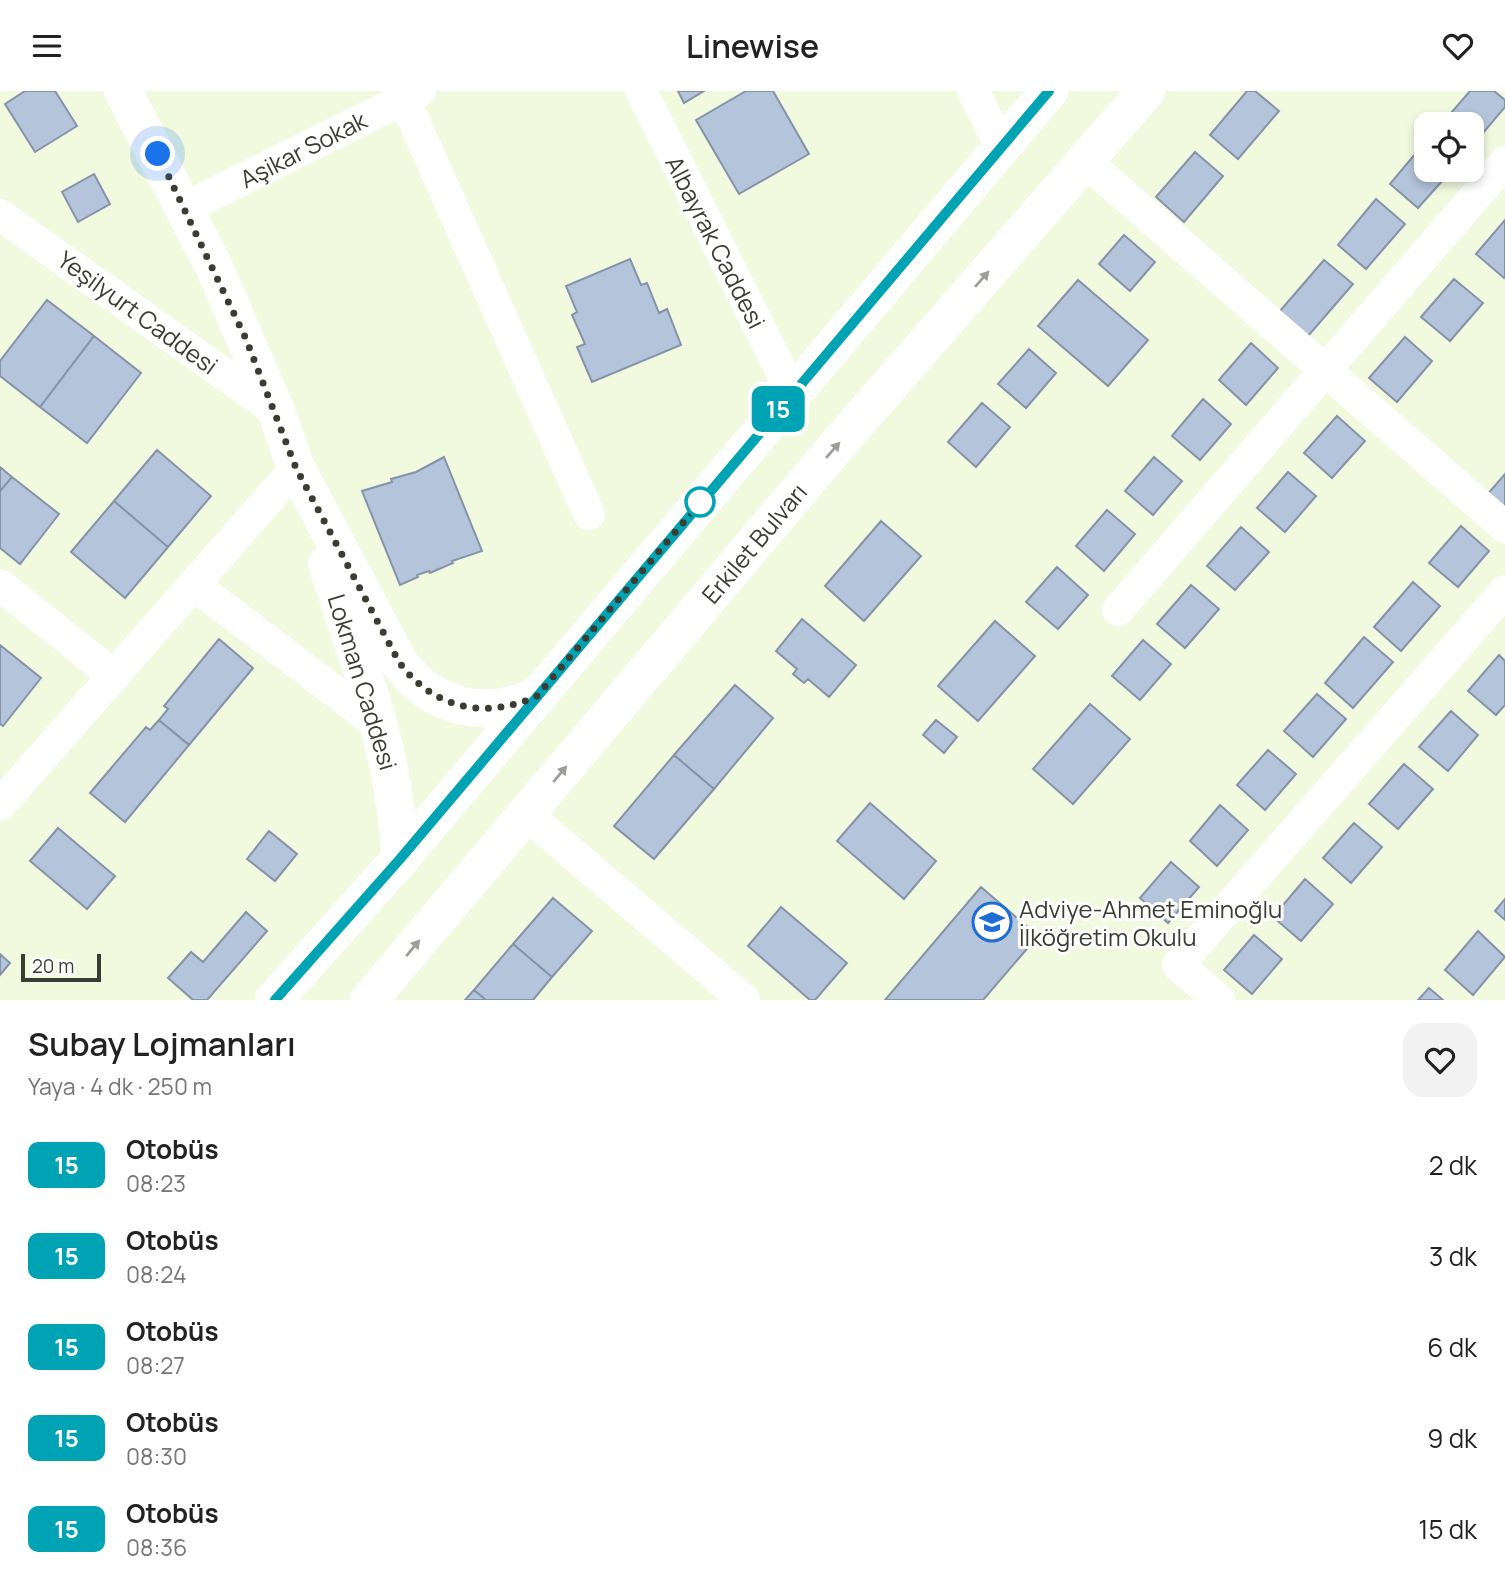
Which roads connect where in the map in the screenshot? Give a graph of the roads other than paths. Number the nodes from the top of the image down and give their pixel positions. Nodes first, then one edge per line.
1 (123, 91) edge
2 (641, 91) edge
3 (973, 91) edge
4 (1049, 91) edge
5 (1146, 91) edge
6 (412, 95) edge
7 (1002, 147) junction
8 (1085, 161) junction
9 (1505, 162) edge
10 (186, 208) junction
11 (0, 215) edge
12 (1325, 371) junction
13 (792, 393) junction
14 (275, 411) junction
15 (296, 468) junction
16 (589, 514) dead end
17 (1505, 527) edge
18 (0, 585) edge
19 (194, 585) junction
20 (1505, 591) edge
21 (1118, 610) dead end
22 (114, 676) junction
23 (537, 696) junction
24 (379, 725) junction
25 (0, 805) edge
26 (526, 814) junction
27 (400, 859) junction
28 (1211, 998) edge
29 (274, 1000) edge
30 (369, 1000) edge
31 (744, 1000) edge

1 - 10 main road
2 - 13 street, Albayrak Caddesi
3 - 7 street
4 - 7 main road
5 - 8 main road, Erkilet Bulvarı
6 - 10 street, Aşikar Sokak
6 - 16 street
7 - 13 main road
8 - 12 street
26 -> 8 main road, Erkilet Bulvarı
9 - 12 street
10 - 14 main road
11 - 14 street, Yeşilyurt Caddesi
12 - 17 street
12 - 21 street
13 - 23 main road
14 - 15 main road
15 - 19 street
15 - 23 main road
15 - 24 main road, Lokman Caddesi
18 - 22 street
19 - 22 street
19 - 24 street
20 - 28 street
22 - 25 street
23 - 27 main road
24 - 27 main road, Lokman Caddesi
30 -> 26 main road, Erkilet Bulvarı
26 - 31 street
27 - 29 main road

